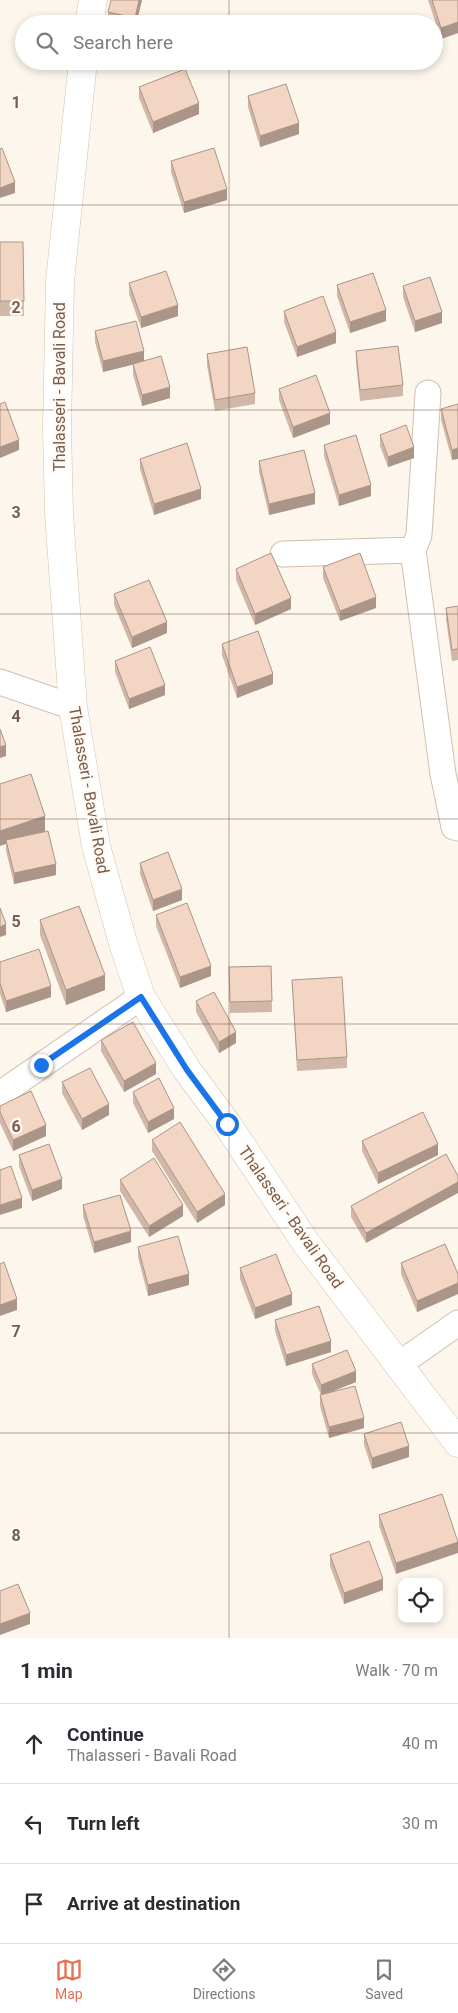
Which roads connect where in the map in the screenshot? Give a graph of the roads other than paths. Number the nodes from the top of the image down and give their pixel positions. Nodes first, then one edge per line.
1 (94, 0) edge
2 (92, 15) edge
3 (82, 70) edge
4 (428, 393) dead end
5 (413, 550) junction
6 (283, 554) dead end
7 (0, 682) edge
8 (73, 707) junction
9 (458, 828) edge
10 (141, 997) junction
11 (0, 1094) edge
12 (458, 1323) edge
13 (398, 1365) junction
14 (458, 1443) edge

1 - 2 main road
3 - 8 main road, Thalasseri - Bavali Road
4 - 5 street
5 - 6 street
5 - 9 street
7 - 8 street
8 - 10 main road, Thalasseri - Bavali Road
10 - 11 street
10 - 13 main road, Thalasseri - Bavali Road
12 - 13 street
13 - 14 main road, Thalasseri - Bavali Road

